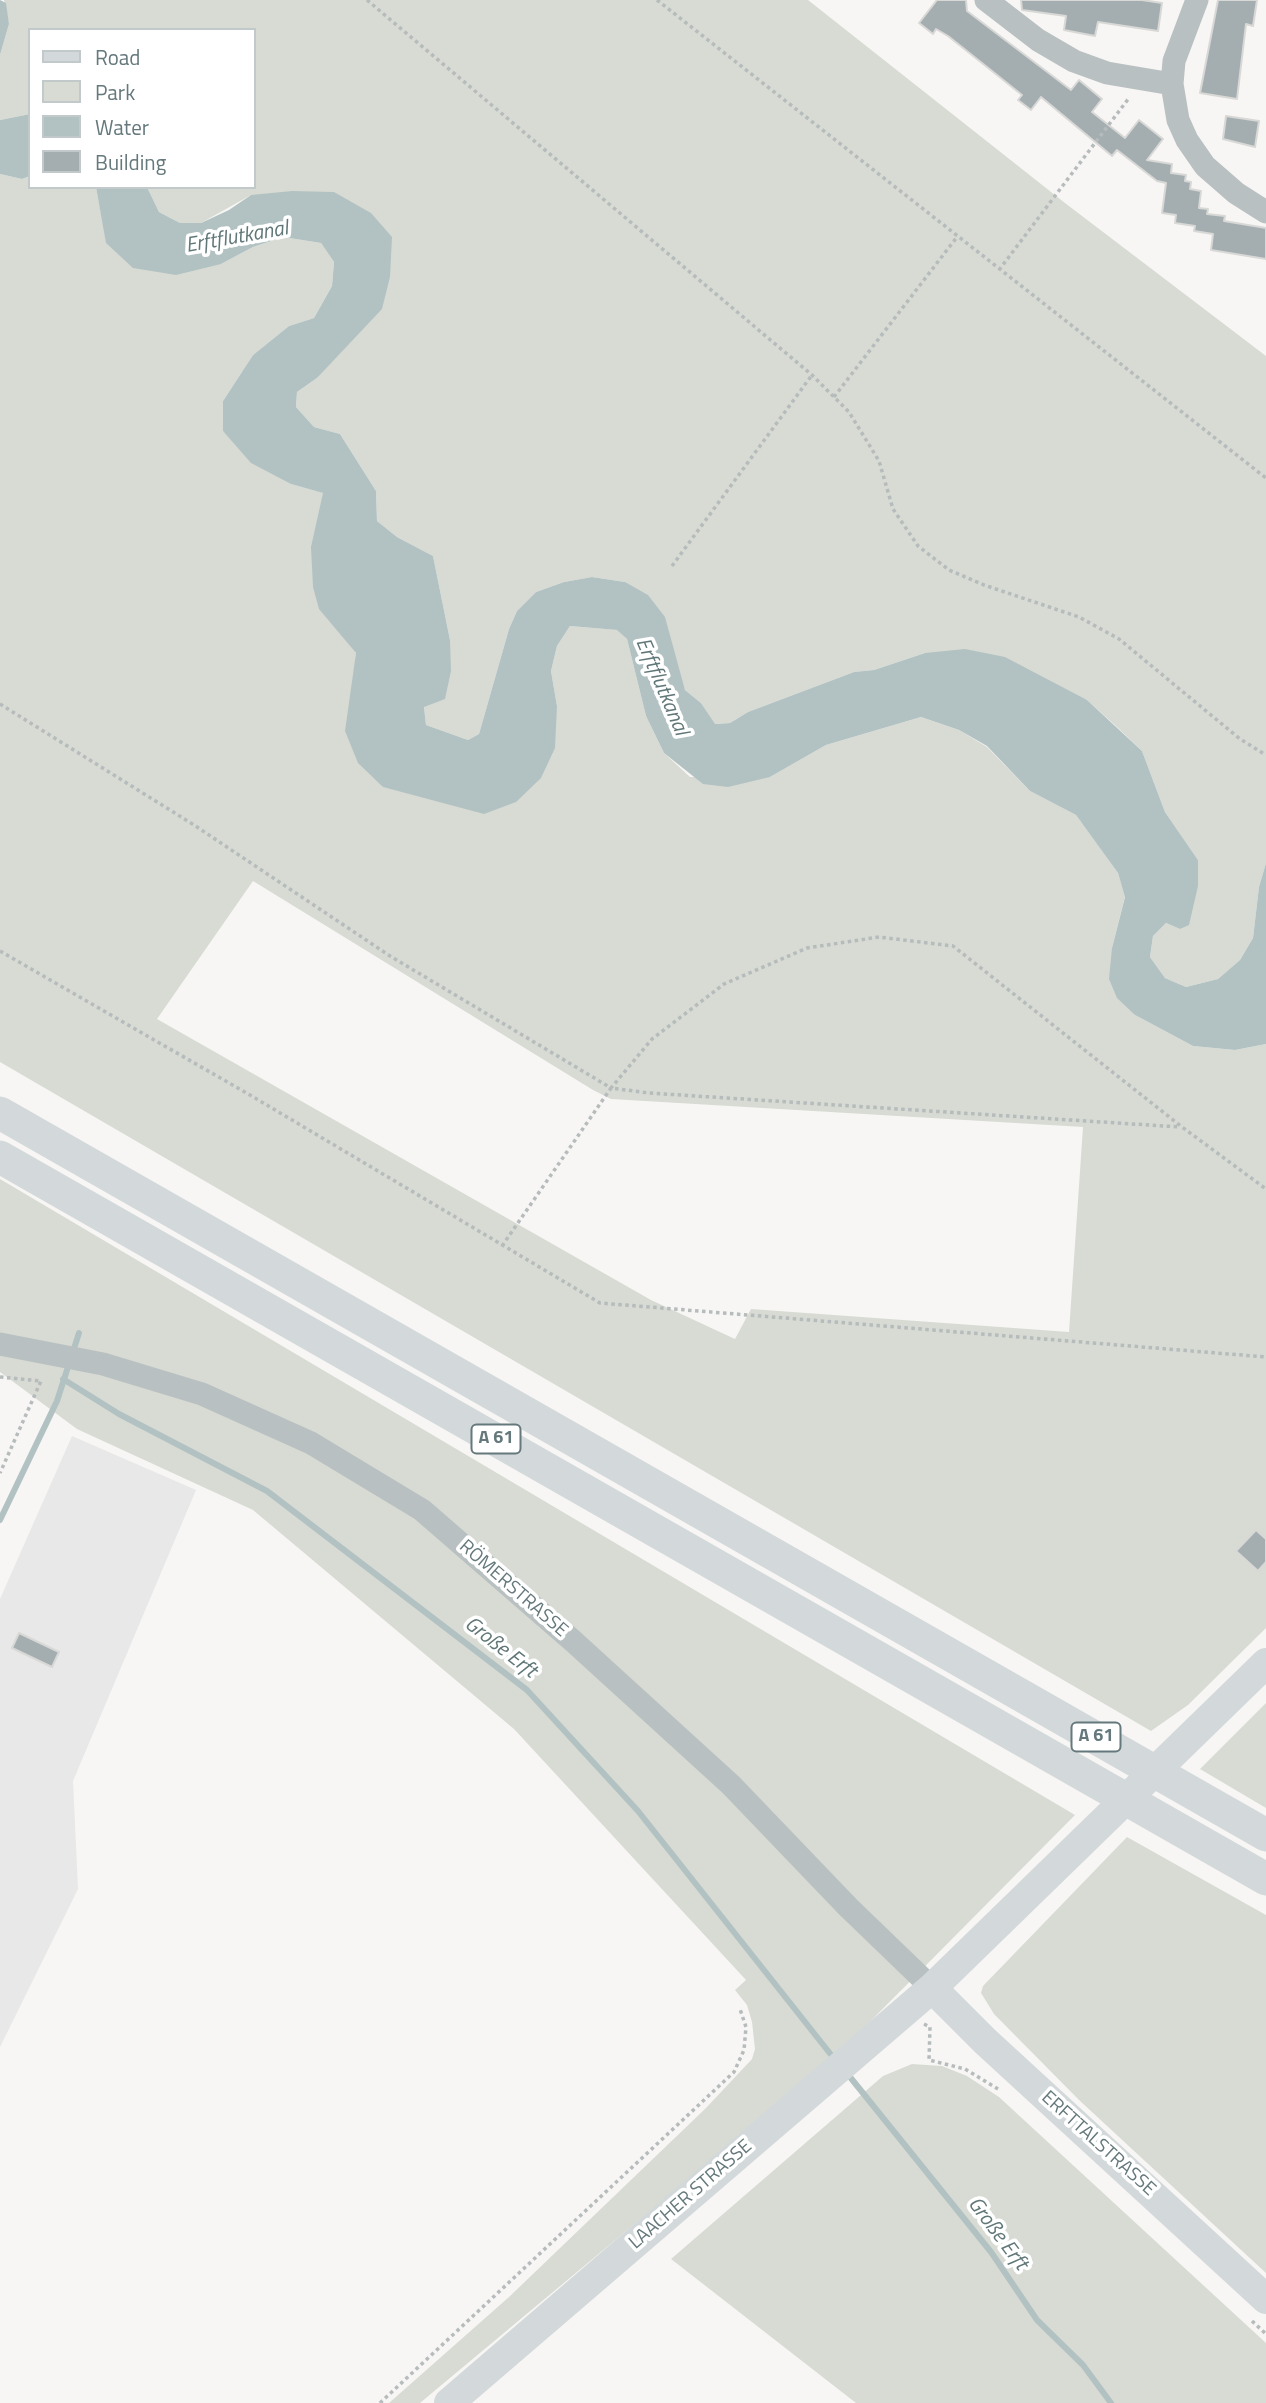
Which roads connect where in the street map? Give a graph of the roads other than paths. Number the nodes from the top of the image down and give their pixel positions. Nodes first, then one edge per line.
1 (986, 0) edge
2 (1197, 0) edge
3 (1172, 84) junction
4 (1266, 212) edge
5 (0, 1113) edge
6 (0, 1157) edge
7 (0, 1344) edge
8 (1266, 1663) edge
9 (1266, 1835) edge
10 (1266, 1879) edge
11 (932, 1987) junction
12 (1256, 2307) edge
13 (449, 2403) edge

1 - 3 street
2 - 3 street
3 - 4 street
5 - 9 highway, A 61
6 - 10 highway, A 61
7 - 11 street, RÖMERSTRASSE
8 - 11 main road, LAACHER STRASSE
11 - 12 main road, ERFTTALSTRASSE
11 - 13 main road, LAACHER STRASSE

